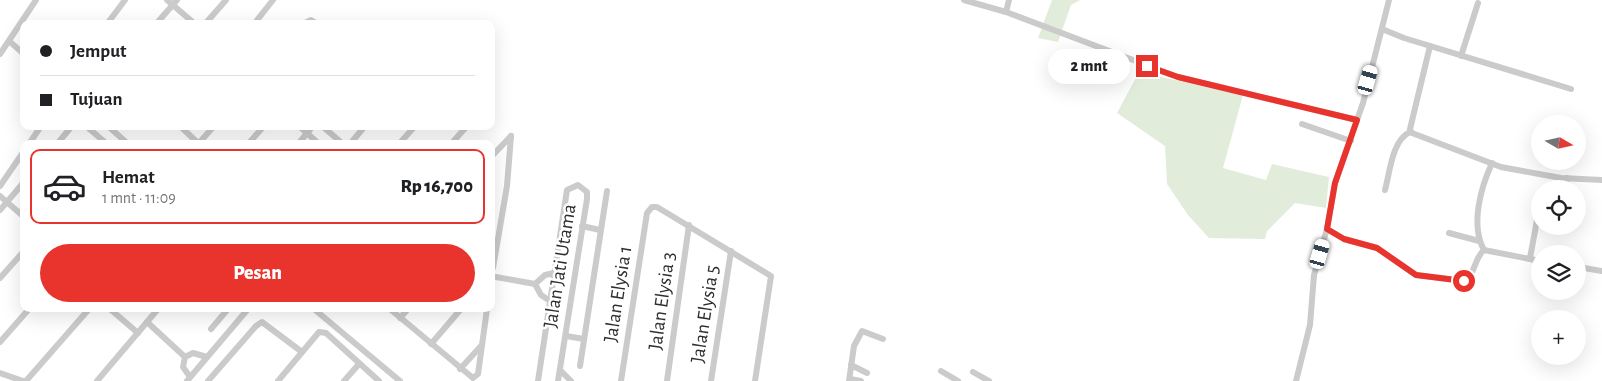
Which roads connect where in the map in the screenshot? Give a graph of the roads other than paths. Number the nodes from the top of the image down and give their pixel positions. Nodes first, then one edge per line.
1 (36, 0) edge
2 (125, 0) edge
3 (226, 0) edge
4 (964, 0) edge
5 (1009, 0) edge
6 (1389, 0) edge
7 (272, 1) edge
8 (172, 2) edge
9 (1478, 3) dead end
10 (1006, 12) junction
11 (23, 20) edge
12 (110, 20) edge
13 (159, 20) edge
14 (191, 20) edge
15 (208, 20) edge
16 (257, 20) edge
17 (20, 25) edge
18 (1382, 29) junction
19 (9, 41) junction
20 (1430, 46) junction
21 (20, 51) edge
22 (0, 54) edge
23 (1461, 56) junction
24 (1572, 89) dead end
25 (1357, 120) junction
26 (1302, 124) dead end
27 (69, 130) edge
28 (91, 130) edge
29 (112, 130) edge
30 (184, 130) edge
31 (211, 130) edge
32 (260, 130) edge
33 (304, 130) edge
34 (310, 130) edge
35 (327, 130) edge
36 (362, 130) edge
37 (411, 130) edge
38 (463, 130) edge
39 (1410, 132) junction
40 (307, 133) junction
41 (60, 140) edge
42 (102, 140) edge
43 (124, 140) edge
44 (195, 140) edge
45 (202, 140) edge
46 (252, 140) edge
47 (301, 140) edge
48 (315, 140) edge
49 (338, 140) edge
50 (353, 140) edge
51 (403, 140) edge
52 (455, 140) edge
53 (1351, 141) junction
54 (495, 153) edge
55 (20, 157) edge
56 (1492, 163) junction
57 (1566, 178) joint
58 (1602, 180) edge
59 (0, 186) edge
60 (20, 186) edge
61 (1385, 190) dead end
62 (607, 191) dead end
63 (0, 196) edge
64 (7, 201) junction
65 (0, 210) edge
66 (20, 213) edge
67 (689, 225) junction
68 (582, 226) junction
69 (1327, 229) junction
70 (600, 230) junction
71 (1449, 233) dead end
72 (1534, 235) edge
73 (1479, 241) junction
74 (495, 250) edge
75 (1484, 250) junction
76 (731, 251) junction
77 (20, 256) edge
78 (1530, 258) joint
79 (1586, 268) edge
80 (1602, 271) edge
81 (554, 273) junction
82 (496, 277) edge
83 (0, 278) edge
84 (535, 284) junction
85 (550, 301) junction
86 (26, 312) edge
87 (86, 312) edge
88 (114, 312) edge
89 (154, 312) edge
90 (225, 312) edge
91 (245, 312) edge
92 (318, 312) edge
93 (393, 312) edge
94 (405, 312) edge
95 (458, 312) edge
96 (487, 312) edge
97 (400, 318) junction
98 (147, 322) junction
99 (211, 328) dead end
100 (138, 333) junction
101 (566, 336) junction
102 (584, 339) junction
103 (883, 339) dead end
104 (0, 342) edge
105 (431, 344) junction
106 (482, 345) junction
107 (302, 352) junction
108 (185, 357) junction
109 (207, 357) junction
110 (359, 364) junction
111 (852, 365) junction
112 (580, 366) dead end
113 (460, 368) junction
114 (560, 370) junction
115 (941, 371) dead end
116 (973, 372) dead end
117 (0, 373) edge
118 (867, 373) dead end
119 (188, 379) edge
120 (849, 380) edge
121 (24, 381) edge
122 (97, 381) edge
123 (208, 381) edge
124 (278, 381) edge
125 (344, 381) edge
126 (379, 381) edge
127 (400, 381) edge
128 (538, 381) edge
129 (558, 381) edge
130 (571, 381) edge
131 (621, 381) edge
132 (667, 381) edge
133 (711, 381) edge
134 (755, 381) edge
135 (861, 381) edge
136 (958, 381) edge
137 (989, 381) edge
138 (1296, 381) edge

1 - 11 street
2 - 12 street
3 - 15 street
4 - 10 street
5 - 10 street
6 - 18 street
7 - 16 street
8 - 13 street
8 - 14 street
9 - 23 street
10 - 25 street
17 - 19 street
18 - 20 street
18 - 25 street
19 - 21 street
19 - 22 street
20 - 23 street
20 - 39 street
23 - 24 street
25 - 53 street
26 - 53 street
27 - 41 street
28 - 42 street
29 - 43 street
30 - 44 street
31 - 45 street
32 - 46 street
33 - 40 street
34 - 40 street
35 - 49 street
36 - 50 street
37 - 51 street
38 - 52 street
39 - 56 street
39 - 61 street
40 - 47 street
40 - 48 street
53 - 69 street
54 - 74 street
55 - 59 street
56 - 57 street
56 - 73 street
57 - 58 street
60 - 64 street
62 - 70 street
63 - 64 street
64 - 65 street
64 - 66 street
67 - 76 street
67 - 131 street, Jalan Elysia 1
67 - 132 street, Jalan Elysia 3
68 - 70 street
68 - 81 street, Jalan Jati Utama
68 - 101 street, Jalan Jati Utama
69 - 75 street
69 - 138 street
70 - 102 street
71 - 73 street
72 - 78 street
73 - 75 street
75 - 78 street
76 - 133 street, Jalan Elysia 5
76 - 134 street
77 - 83 street
79 - 80 street
81 - 84 street
81 - 85 street, Jalan Jati Utama
82 - 84 street
84 - 85 street
85 - 128 street, Jalan Jati Utama
86 - 104 street
87 - 121 street
88 - 100 street
89 - 98 street
90 - 99 street
91 - 109 street
92 - 127 street
93 - 97 street
94 - 97 street
95 - 105 street
96 - 106 street
97 - 105 street
98 - 100 street
98 - 108 street
100 - 122 street
101 - 102 street
101 - 114 street, Jalan Jati Utama
102 - 112 street
103 - 111 street
105 - 113 street
106 - 113 street
106 - 113 street
107 - 110 street
107 - 123 street
107 - 124 street
108 - 109 street
108 - 119 street
109 - 119 street
110 - 125 street
110 - 126 street
111 - 118 street
111 - 120 street
114 - 129 street, Jalan Jati Utama
114 - 130 street
115 - 136 street
116 - 137 street
117 - 121 street
120 - 135 street

